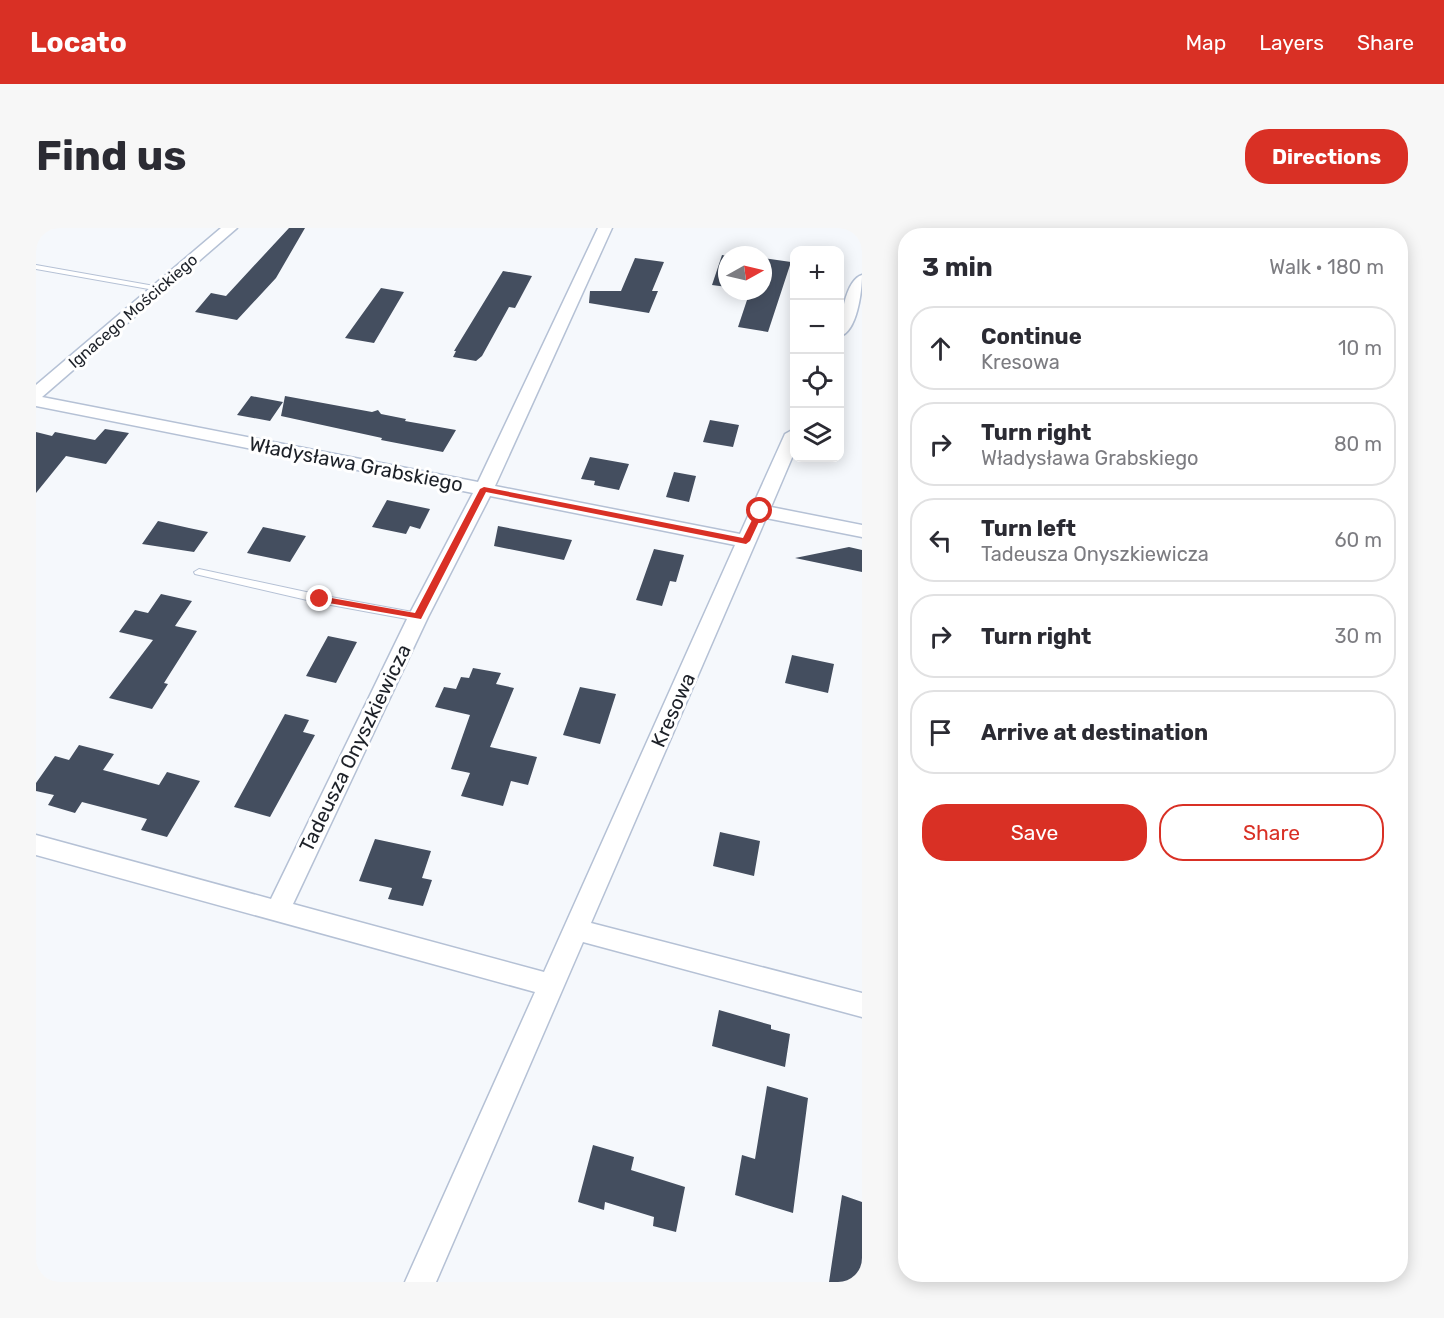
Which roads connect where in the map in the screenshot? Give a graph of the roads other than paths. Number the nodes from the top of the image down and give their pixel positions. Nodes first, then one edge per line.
1 (230, 228) edge
2 (605, 228) edge
3 (36, 267) edge
4 (862, 280) edge
5 (160, 289) junction
6 (844, 323) edge
7 (36, 394) edge
8 (36, 401) edge
9 (790, 445) edge
10 (484, 489) junction
11 (760, 511) junction
12 (862, 531) edge
13 (746, 541) junction
14 (199, 572) dead end
15 (418, 617) junction
16 (36, 845) edge
17 (277, 911) junction
18 (575, 929) junction
19 (550, 985) junction
20 (862, 1005) edge
21 (420, 1282) edge

1 - 5 street, Ignacego Mościckiego
2 - 10 street, Tadeusza Onyszkiewicza
3 - 5 lane
4 - 6 street
5 - 7 street, Ignacego Mościckiego
8 - 10 street, Władysława Grabskiego
9 - 11 street, Kresowa
10 - 13 street, Władysława Grabskiego
10 - 15 street, Tadeusza Onyszkiewicza
11 - 12 street
11 - 13 street, Kresowa
13 - 18 street, Kresowa
14 - 15 lane
15 - 17 street, Tadeusza Onyszkiewicza
16 - 17 street
17 - 19 street
18 - 19 street, Kresowa
18 - 20 street
19 - 21 street, Kresowa

